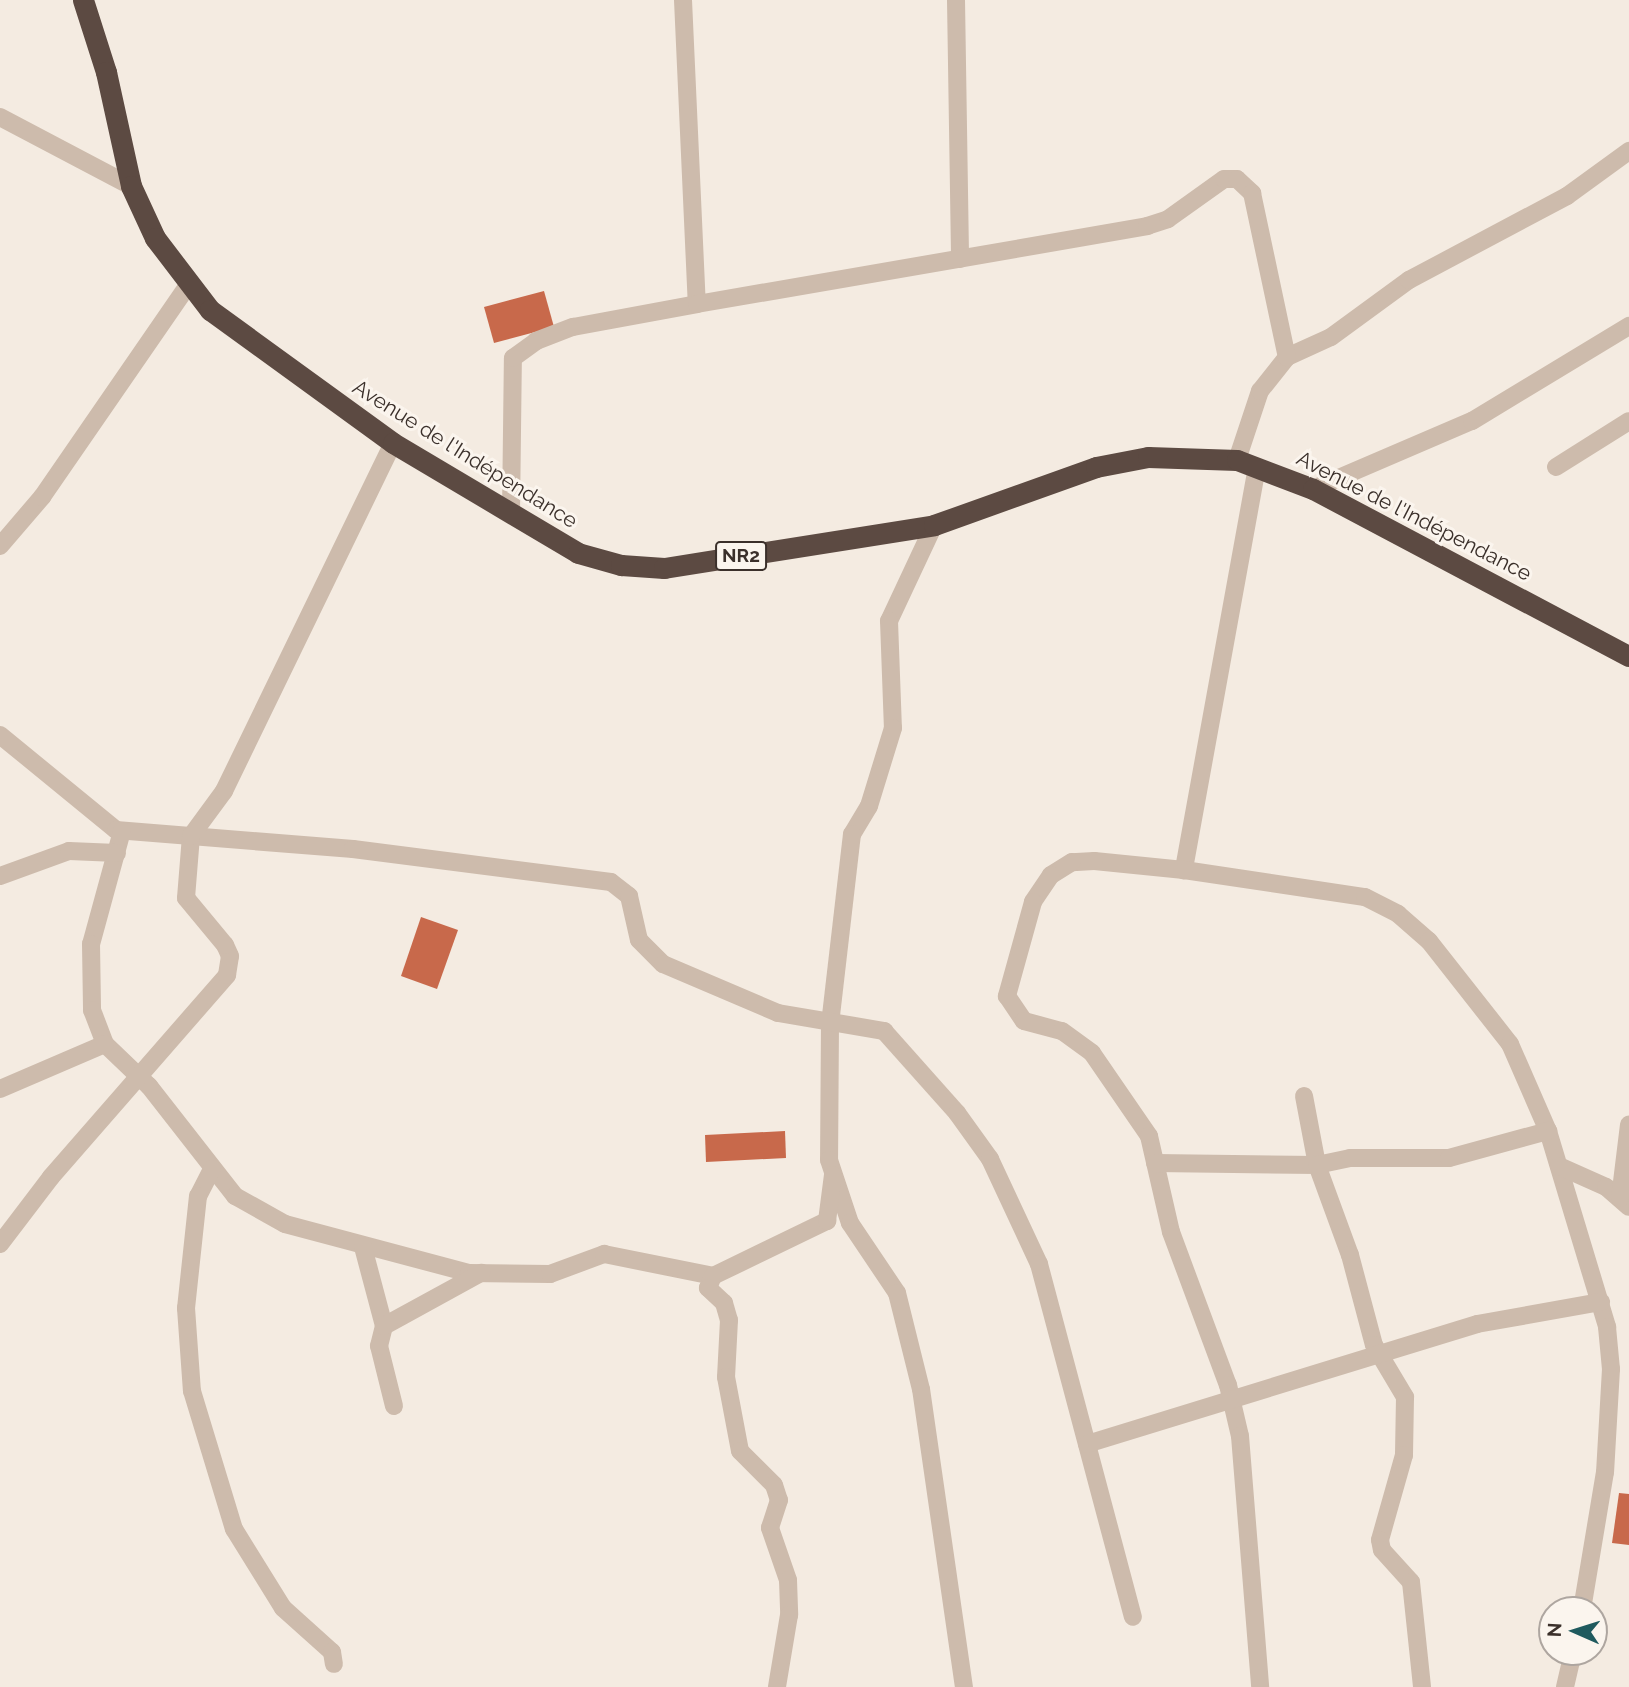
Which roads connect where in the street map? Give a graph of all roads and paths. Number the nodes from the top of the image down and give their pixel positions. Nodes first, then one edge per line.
1 (83, 0) edge
2 (683, 0) edge
3 (956, 0) edge
4 (0, 117) edge
5 (1629, 151) edge
6 (131, 186) junction
7 (960, 259) junction
8 (188, 285) junction
9 (696, 304) junction
10 (1629, 326) edge
11 (1287, 357) junction
12 (1629, 421) edge
13 (393, 443) junction
14 (1247, 464) junction
15 (1556, 467) dead end
16 (1312, 489) junction
17 (511, 513) junction
18 (934, 525) junction
19 (0, 545) edge
20 (1629, 656) edge
21 (0, 735) edge
22 (122, 831) junction
23 (191, 836) junction
24 (117, 853) junction
25 (1184, 870) junction
26 (0, 876) edge
27 (830, 1023) junction
28 (105, 1044) junction
29 (138, 1077) junction
30 (0, 1089) edge
31 (1304, 1096) dead end
32 (1629, 1125) edge
33 (1548, 1130) junction
34 (1155, 1163) junction
35 (1317, 1165) junction
36 (1559, 1166) junction
37 (833, 1168) junction
38 (212, 1169) junction
39 (1624, 1202) edge
40 (822, 1223) junction
41 (858, 1232) junction
42 (0, 1244) edge
43 (363, 1247) junction
44 (481, 1273) junction
45 (713, 1276) junction
46 (1601, 1302) junction
47 (384, 1326) junction
48 (1380, 1355) junction
49 (1231, 1400) junction
50 (394, 1406) dead end
51 (1087, 1444) junction
52 (1584, 1596) edge
53 (1133, 1617) dead end
54 (334, 1664) dead end
55 (1570, 1666) edge
56 (777, 1687) edge
57 (964, 1687) edge
58 (1261, 1687) edge
59 (1422, 1687) edge
60 (1565, 1687) edge

1 - 6 highway, Avenue de l'Indépendance / NR2
2 - 9 street
3 - 7 street
4 - 6 street
5 - 11 street
6 - 8 highway, Avenue de l'Indépendance / NR2
7 - 9 street
7 - 11 street
8 - 13 highway, Avenue de l'Indépendance / NR2
8 - 19 street
9 - 17 street
10 - 16 street
11 - 14 street
12 - 15 street
13 - 17 highway, Avenue de l'Indépendance / NR2
13 - 23 street
14 - 16 highway, Avenue de l'Indépendance / NR2
14 - 18 highway, Avenue de l'Indépendance / NR2
14 - 25 street
16 - 20 highway, Avenue de l'Indépendance / NR2
17 - 18 highway, Avenue de l'Indépendance / NR2
18 - 27 street
21 - 22 street
22 - 23 street
22 - 24 street
23 - 27 street
23 - 29 street
24 - 26 street
24 - 28 street
25 - 33 street
25 - 34 street
27 - 37 street
27 - 51 street
28 - 29 street
28 - 30 street
29 - 38 street
29 - 42 street
31 - 35 street
32 - 39 street
33 - 35 street
33 - 36 street
34 - 35 street
34 - 49 street
35 - 48 street
36 - 39 street
36 - 46 street
37 - 40 street
37 - 41 street
38 - 43 street
38 - 54 street
40 - 41 street
40 - 45 street
41 - 57 street
43 - 44 street
43 - 47 street
44 - 45 street
44 - 47 street
45 - 56 street
46 - 48 street
46 - 52 street
47 - 50 street
48 - 49 street
48 - 59 street
49 - 51 street
49 - 58 street
51 - 53 street
55 - 60 street

